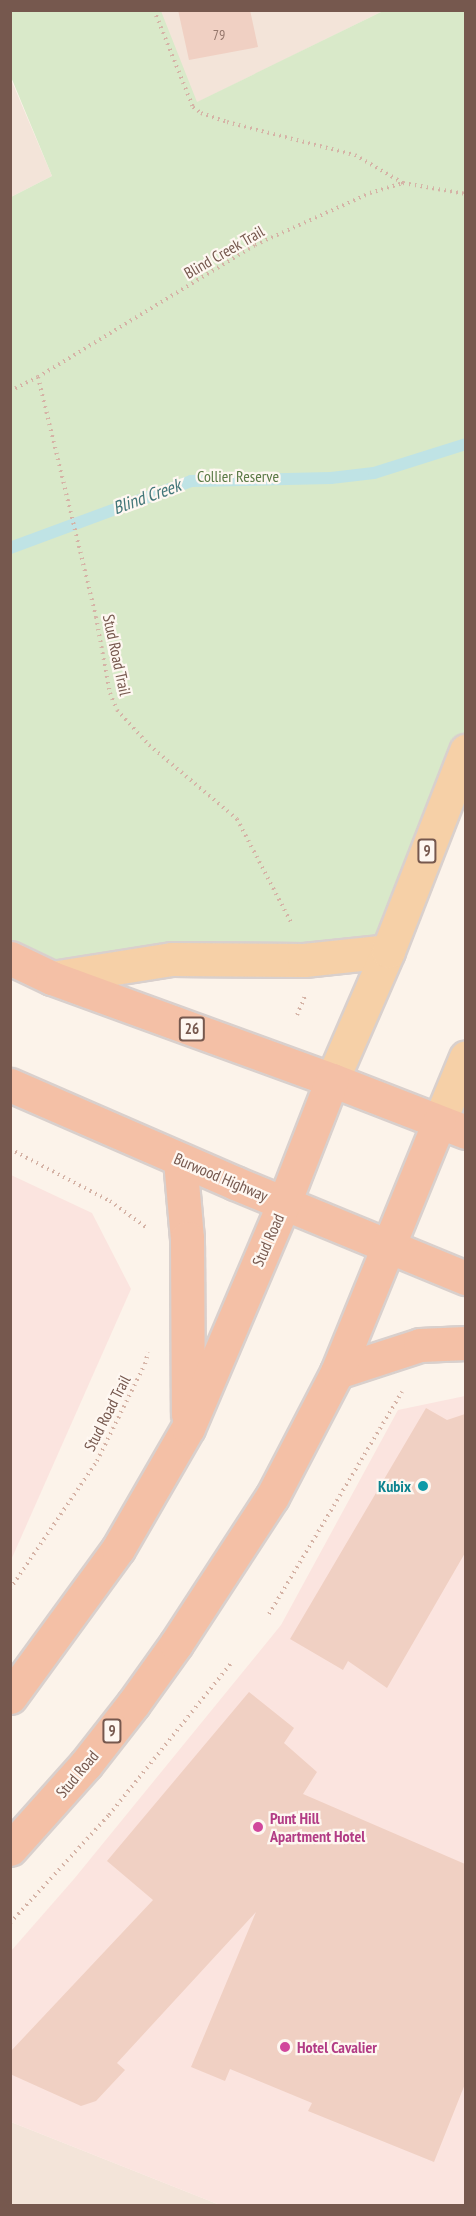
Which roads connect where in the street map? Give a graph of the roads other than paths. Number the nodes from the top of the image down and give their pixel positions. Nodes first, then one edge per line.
1 (465, 751) edge
2 (388, 951) junction
3 (10, 958) edge
4 (52, 978) junction
5 (465, 1057) edge
6 (332, 1080) junction
7 (10, 1085) edge
8 (452, 1127) edge
9 (180, 1160) junction
10 (284, 1203) junction
11 (390, 1245) junction
12 (465, 1278) edge
13 (465, 1343) edge
14 (337, 1372) junction
15 (188, 1428) junction
16 (10, 1697) edge
17 (10, 1849) edge

1 - 2 main road, Stud Road / 9
2 - 4 main road
2 - 6 main road, Stud Road / 9
3 - 4 highway, 26
4 - 6 highway, 26
5 - 8 main road, Stud Road / 9
6 - 8 highway, 26
6 - 10 highway, Stud Road / 9
7 - 9 highway, Burwood Highway
8 - 11 highway, Stud Road / 9
9 - 10 highway, Burwood Highway
9 - 15 highway
10 - 11 highway, Burwood Highway
10 - 15 highway, Stud Road / 9
11 - 12 highway, Burwood Highway
11 - 14 highway, Stud Road / 9
13 - 14 highway
14 - 17 highway, Stud Road / 9
15 - 16 highway, Stud Road / 9

